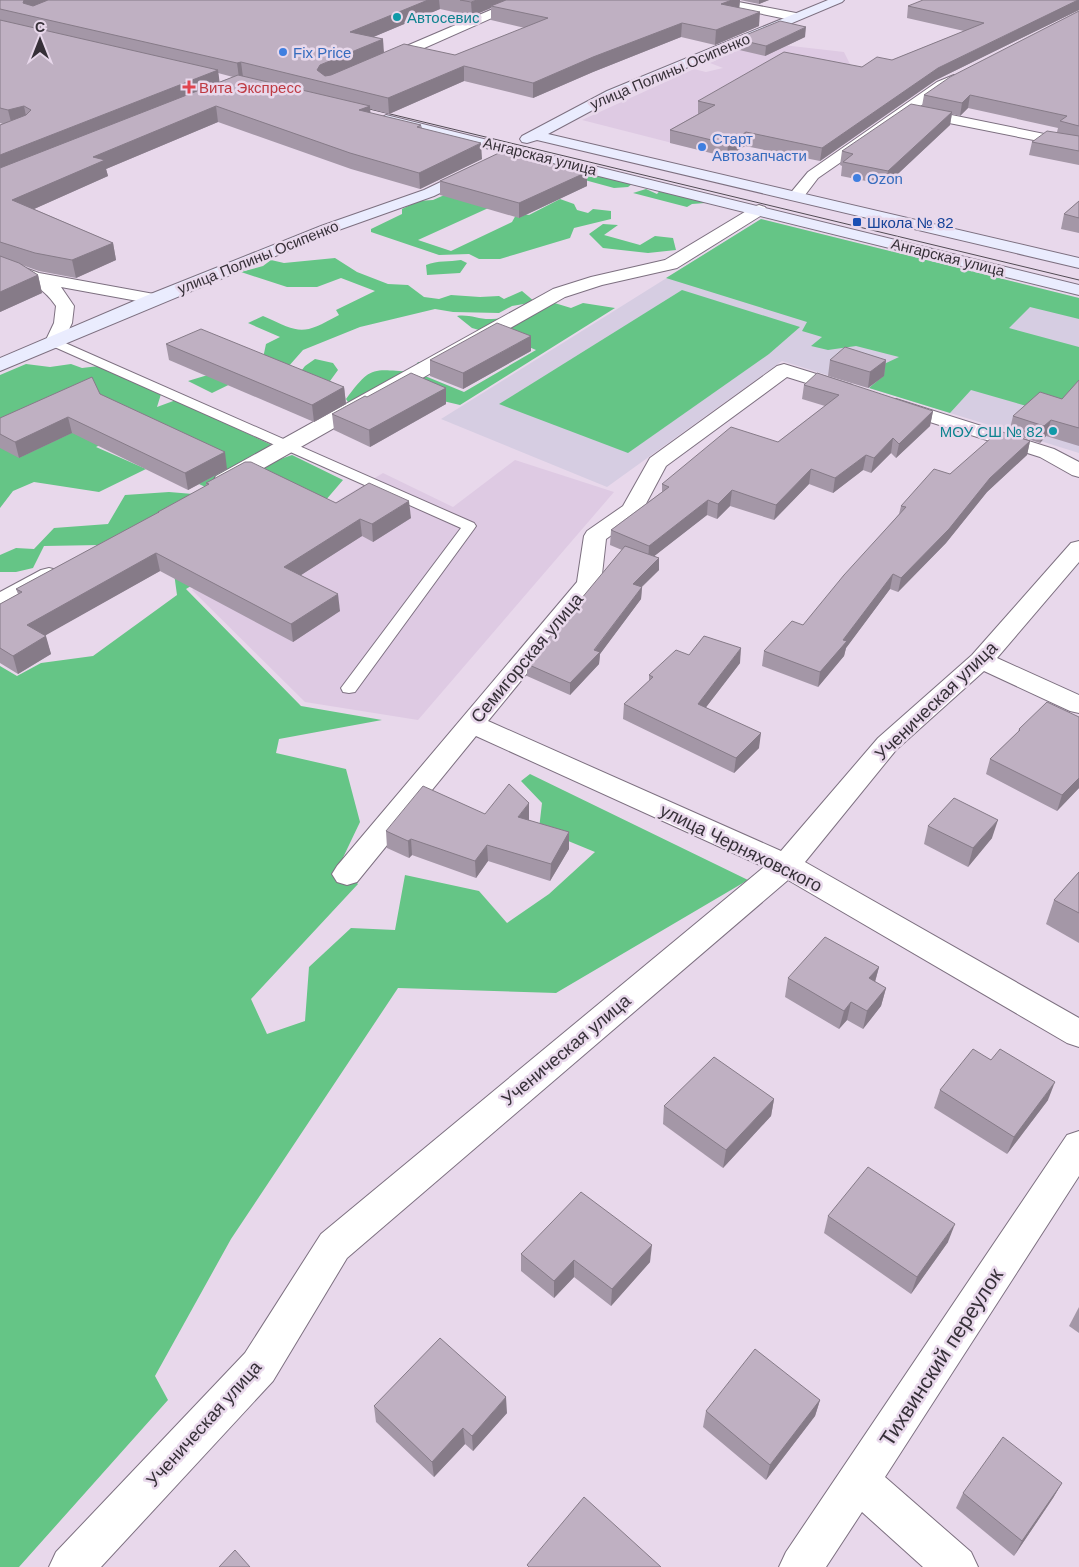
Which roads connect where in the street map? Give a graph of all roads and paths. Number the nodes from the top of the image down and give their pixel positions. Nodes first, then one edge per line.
1 (524, 0) edge
2 (710, 0) edge
3 (838, 0) edge
4 (796, 17) junction
5 (369, 67) edge
6 (967, 72) edge
7 (907, 111) junction
8 (373, 116) edge
9 (513, 130) dead end
10 (532, 134) junction
11 (1079, 145) edge
12 (516, 150) junction
13 (796, 196) junction
14 (759, 210) junction
15 (0, 264) edge
16 (1079, 264) edge
17 (36, 277) junction
18 (1079, 290) edge
19 (154, 299) junction
20 (54, 342) junction
21 (0, 365) edge
22 (289, 446) junction
23 (1079, 471) edge
24 (210, 489) edge
25 (1079, 548) edge
26 (61, 569) edge
27 (0, 602) edge
28 (981, 660) junction
29 (349, 688) dead end
30 (1079, 705) edge
31 (472, 724) junction
32 (786, 865) junction
33 (348, 874) dead end
34 (1079, 1034) edge
35 (1079, 1146) edge
36 (859, 1482) junction
37 (71, 1567) edge
38 (801, 1567) edge
39 (956, 1567) edge

1 - 5 street
2 - 4 street
3 - 4 main road, улица Полины Осипенко
4 - 10 main road, улица Полины Осипенко
6 - 7 street
7 - 11 street
7 - 13 street
8 - 12 main road, Ангарская улица
9 - 10 main road, Ангарская улица
10 - 12 main road, улица Полины Осипенко
10 - 13 main road, Ангарская улица
12 - 14 main road, Ангарская улица
12 - 19 main road, улица Полины Осипенко
13 - 16 main road, Ангарская улица
14 - 18 main road, Ангарская улица
14 - 22 street
15 - 17 street
17 - 19 street
17 - 20 street
19 - 20 main road, улица Полины Осипенко
20 - 21 main road, улица Полины Осипенко
20 - 22 lane
22 - 24 street
22 - 29 lane
23 - 31 street, Семигорская улица
25 - 28 street, Ученическая улица
26 - 27 street
28 - 30 street
28 - 32 street, Ученическая улица
31 - 32 street, улица Черняховского
31 - 33 street, Семигорская улица
32 - 34 street, улица Черняховского
32 - 37 street, Ученическая улица
35 - 36 street, Тихвинский переулок
36 - 38 street, Тихвинский переулок
36 - 39 street

